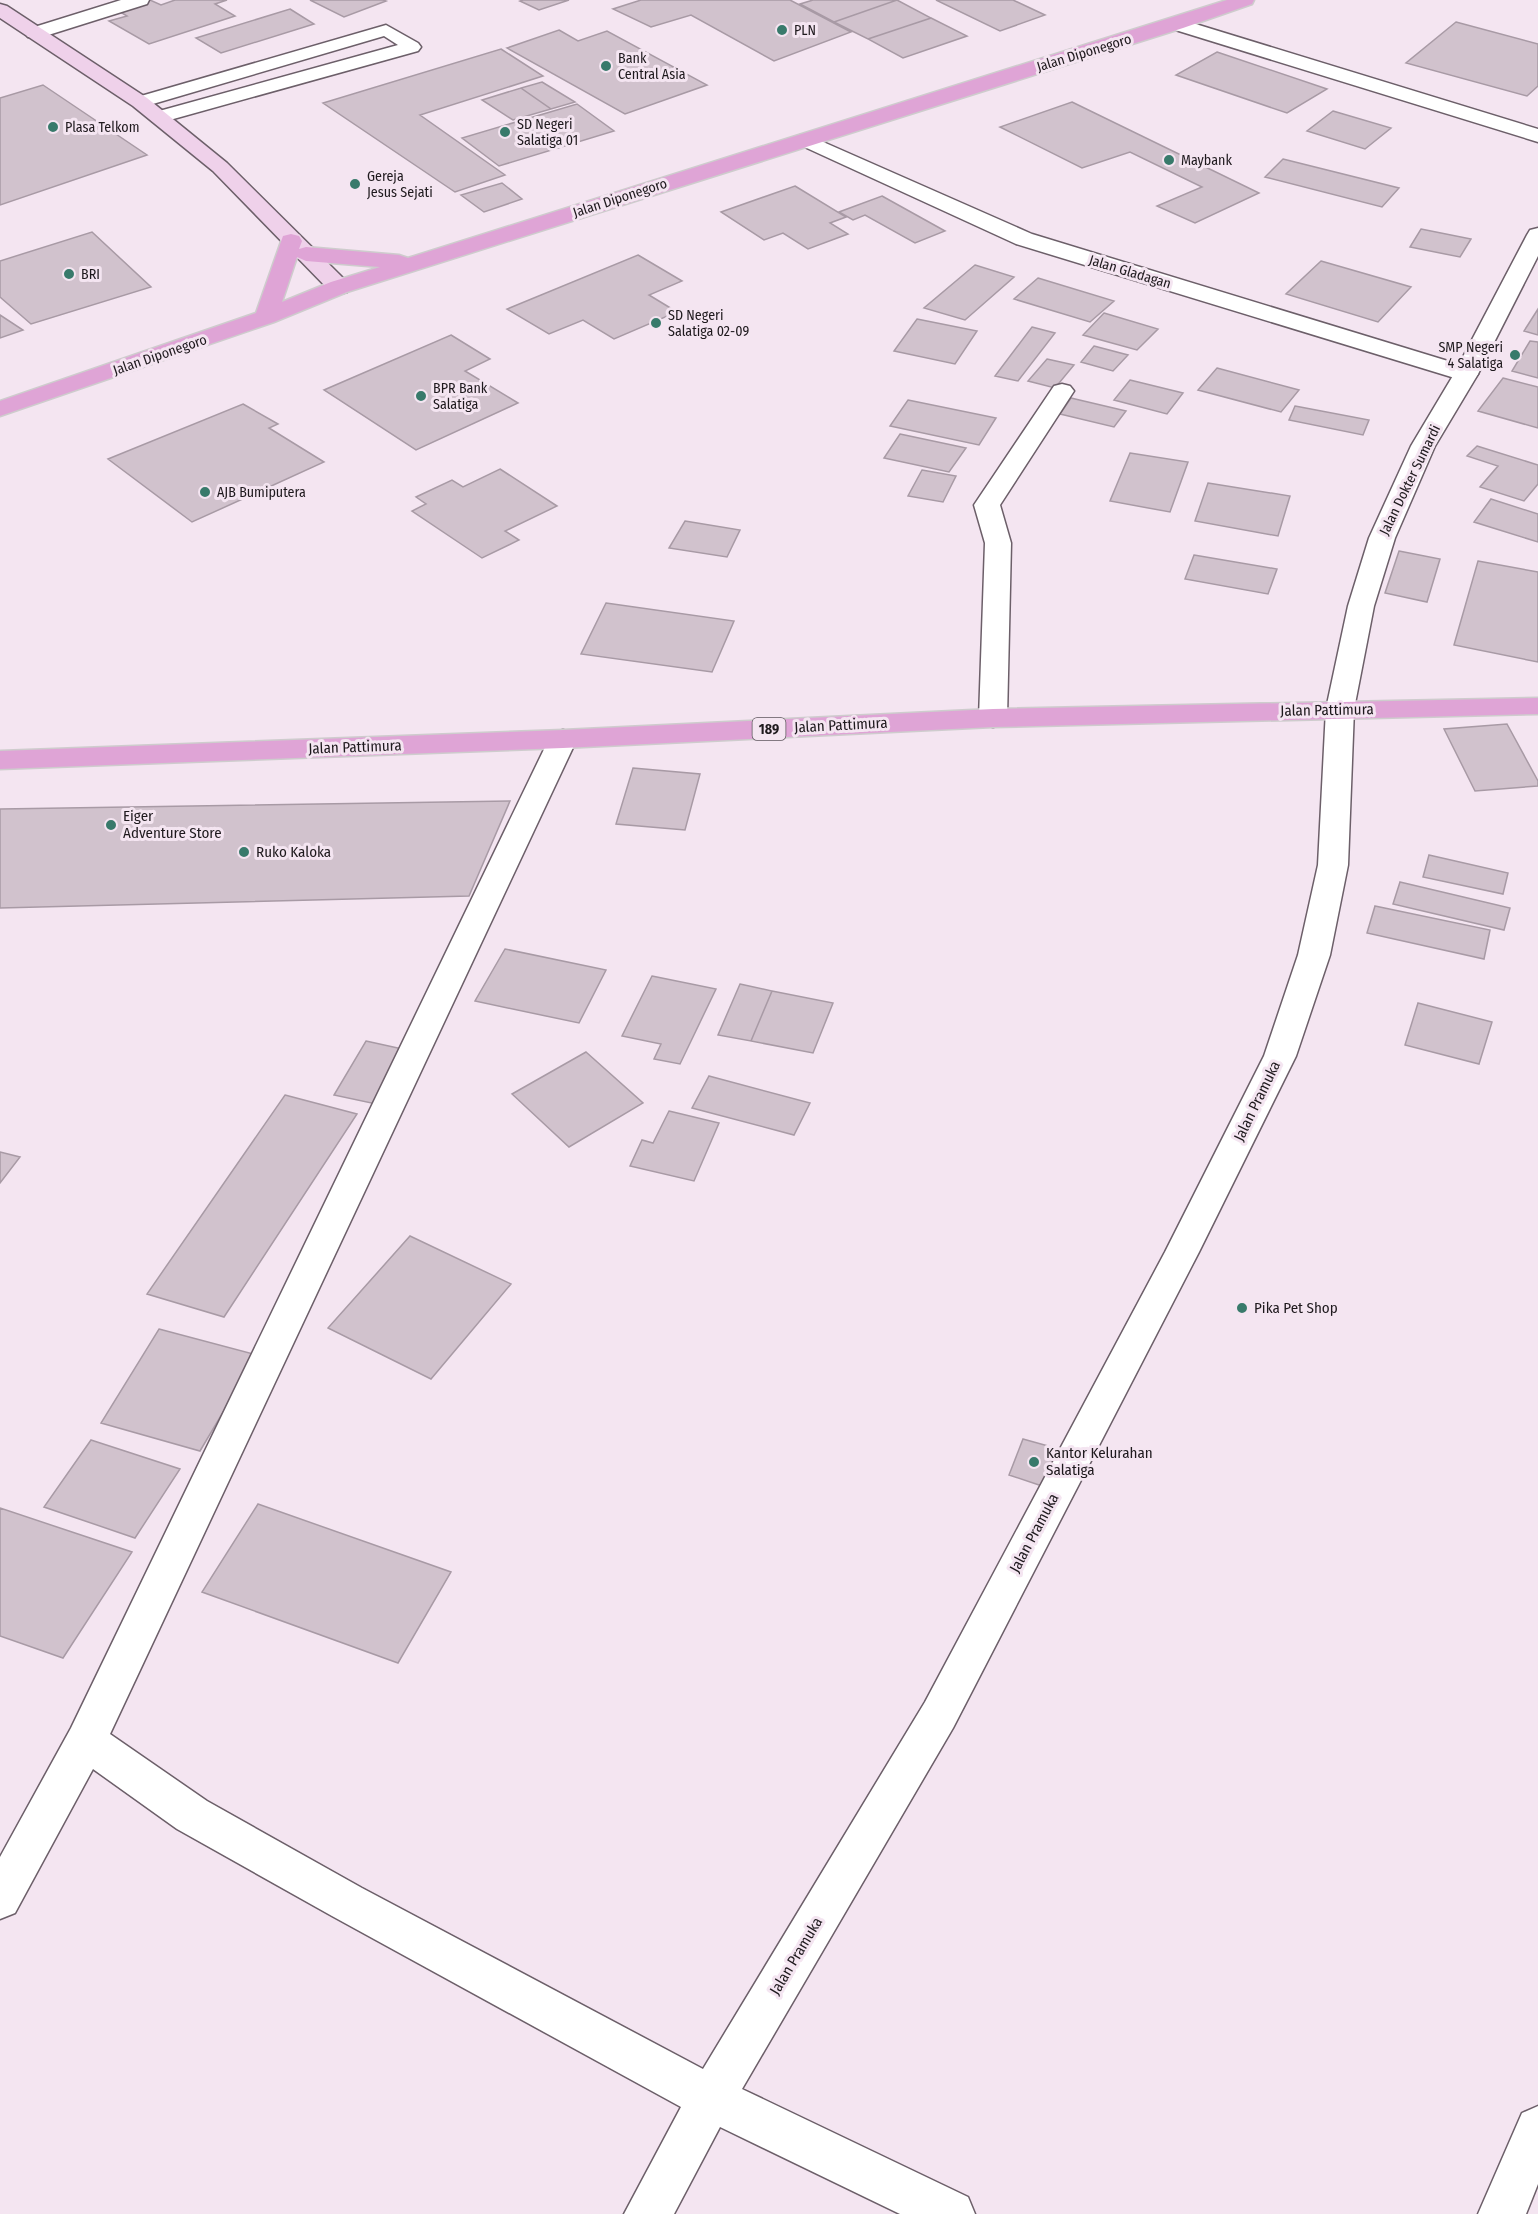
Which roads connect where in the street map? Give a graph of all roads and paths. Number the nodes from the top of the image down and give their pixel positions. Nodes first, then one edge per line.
1 (140, 0) edge
2 (1245, 0) edge
3 (0, 10) edge
4 (1176, 24) junction
5 (35, 33) junction
6 (140, 102) junction
7 (159, 117) junction
8 (1538, 136) edge
9 (806, 140) junction
10 (1538, 235) edge
11 (298, 248) junction
12 (415, 263) junction
13 (339, 287) junction
14 (266, 317) junction
15 (1466, 374) junction
16 (1062, 390) dead end
17 (0, 409) edge
18 (1538, 706) edge
19 (1340, 709) junction
20 (993, 718) junction
21 (563, 739) junction
22 (0, 760) edge
23 (86, 1741) junction
24 (0, 1899) edge
25 (711, 2098) junction
26 (1538, 2129) edge
27 (648, 2214) edge
28 (951, 2214) edge
29 (1502, 2214) edge

1 - 5 street
2 - 4 main road, Jalan Diponegoro
3 - 5 main road
4 - 8 street
4 - 9 main road, Jalan Diponegoro
5 - 6 main road
6 - 7 main road
6 - 7 lane
7 - 11 main road
9 - 12 main road, Jalan Diponegoro
9 - 15 street, Jalan Gladagan
10 - 15 street, Jalan Dokter Sumardi
11 - 12 main road
11 - 13 main road
11 - 14 main road
12 - 13 main road, Jalan Diponegoro
13 - 14 main road, Jalan Diponegoro
14 - 17 main road, Jalan Diponegoro
15 - 19 street, Jalan Dokter Sumardi
16 - 20 street
18 - 19 main road, Jalan Pattimura / 189
19 - 20 main road, Jalan Pattimura / 189
19 - 25 street, Jalan Pramuka
20 - 21 main road, Jalan Pattimura / 189
21 - 22 main road, Jalan Pattimura / 189
21 - 23 street
23 - 24 street
23 - 25 street
25 - 27 street, Jalan Pramuka
25 - 28 street
26 - 29 street

